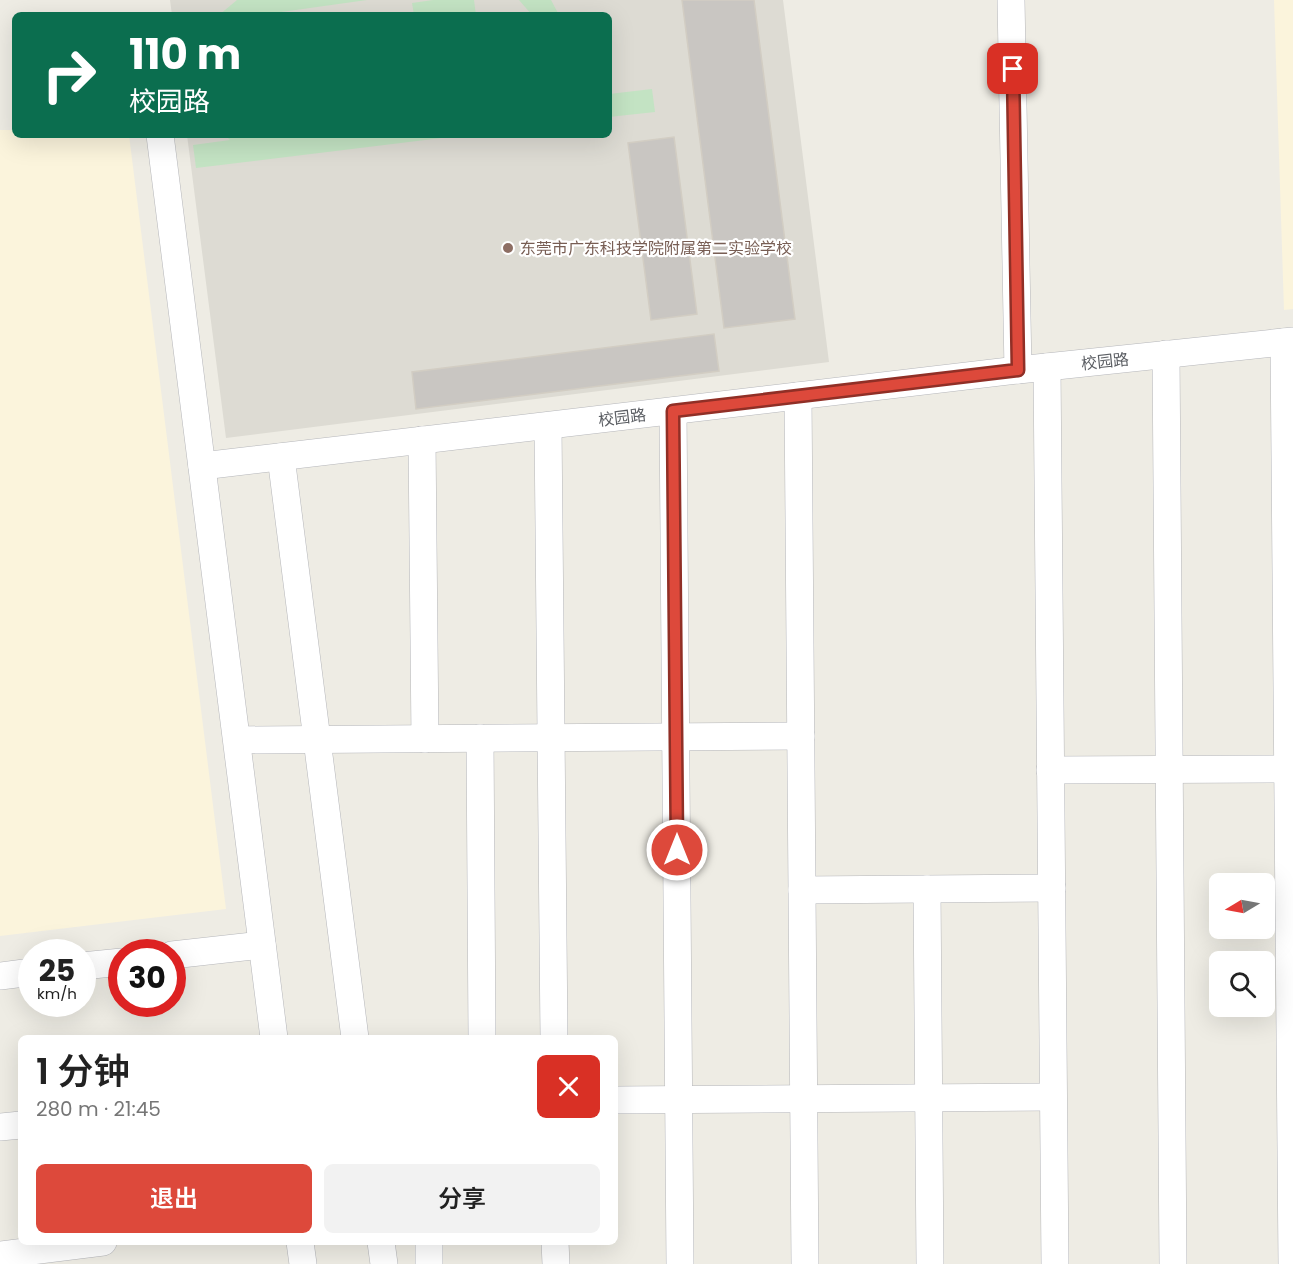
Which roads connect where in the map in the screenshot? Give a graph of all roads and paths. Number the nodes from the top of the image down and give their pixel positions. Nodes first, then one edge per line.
1 (1011, 0) edge
2 (160, 138) edge
3 (1289, 341) edge
4 (1166, 354) junction
5 (1047, 367) junction
6 (1018, 370) junction
7 (798, 396) junction
8 (673, 411) junction
9 (548, 426) junction
10 (422, 440) junction
11 (281, 457) junction
12 (202, 466) junction
13 (801, 736) junction
14 (676, 737) junction
15 (480, 738) junction
16 (551, 738) junction
17 (425, 739) junction
18 (237, 740) junction
19 (317, 740) junction
20 (1291, 769) edge
21 (1050, 770) junction
22 (1169, 770) junction
23 (1052, 888) junction
24 (927, 889) junction
25 (802, 890) junction
26 (262, 945) junction
27 (186, 953) edge
28 (18, 974) edge
29 (0, 976) edge
30 (274, 1035) edge
31 (355, 1035) edge
32 (482, 1035) edge
33 (554, 1035) edge
34 (1053, 1097) junction
35 (804, 1098) junction
36 (928, 1098) junction
37 (618, 1100) edge
38 (679, 1100) junction
39 (18, 1125) edge
40 (0, 1127) edge
41 (79, 1245) edge
42 (300, 1245) edge
43 (381, 1245) edge
44 (429, 1245) edge
45 (555, 1245) edge
46 (0, 1255) edge
47 (303, 1264) edge
48 (384, 1264) edge
49 (429, 1264) edge
50 (556, 1264) edge
51 (680, 1264) edge
52 (805, 1264) edge
53 (930, 1264) edge
54 (1055, 1264) edge
55 (1173, 1264) edge
56 (1292, 1264) edge

1 - 6 street
2 - 12 street
3 - 4 street, 校园路
3 - 20 street
4 - 5 street, 校园路
4 - 22 street
5 - 6 street, 校园路
5 - 21 street
6 - 7 street, 校园路
7 - 8 street, 校园路
7 - 13 street
8 - 9 street, 校园路
8 - 14 street
9 - 10 street, 校园路
9 - 16 street
10 - 11 street, 校园路
10 - 17 street
11 - 12 street, 校园路
11 - 19 street
12 - 18 street
13 - 14 street
13 - 25 street
14 - 16 street
14 - 38 street
15 - 16 street
15 - 17 street
15 - 32 street
16 - 33 street
17 - 19 street
18 - 19 street
18 - 26 street
19 - 31 street
20 - 22 street
20 - 56 street
21 - 22 street
21 - 23 street
22 - 55 street
23 - 24 street
23 - 34 street
24 - 25 street
24 - 36 street
25 - 35 street
26 - 27 street
26 - 30 street
28 - 29 street
34 - 36 street
34 - 54 street
35 - 36 street
35 - 38 street
35 - 52 street
36 - 53 street
37 - 38 street
38 - 51 street
39 - 40 street
41 - 46 street
42 - 47 street
43 - 48 street
44 - 49 street
45 - 50 street

